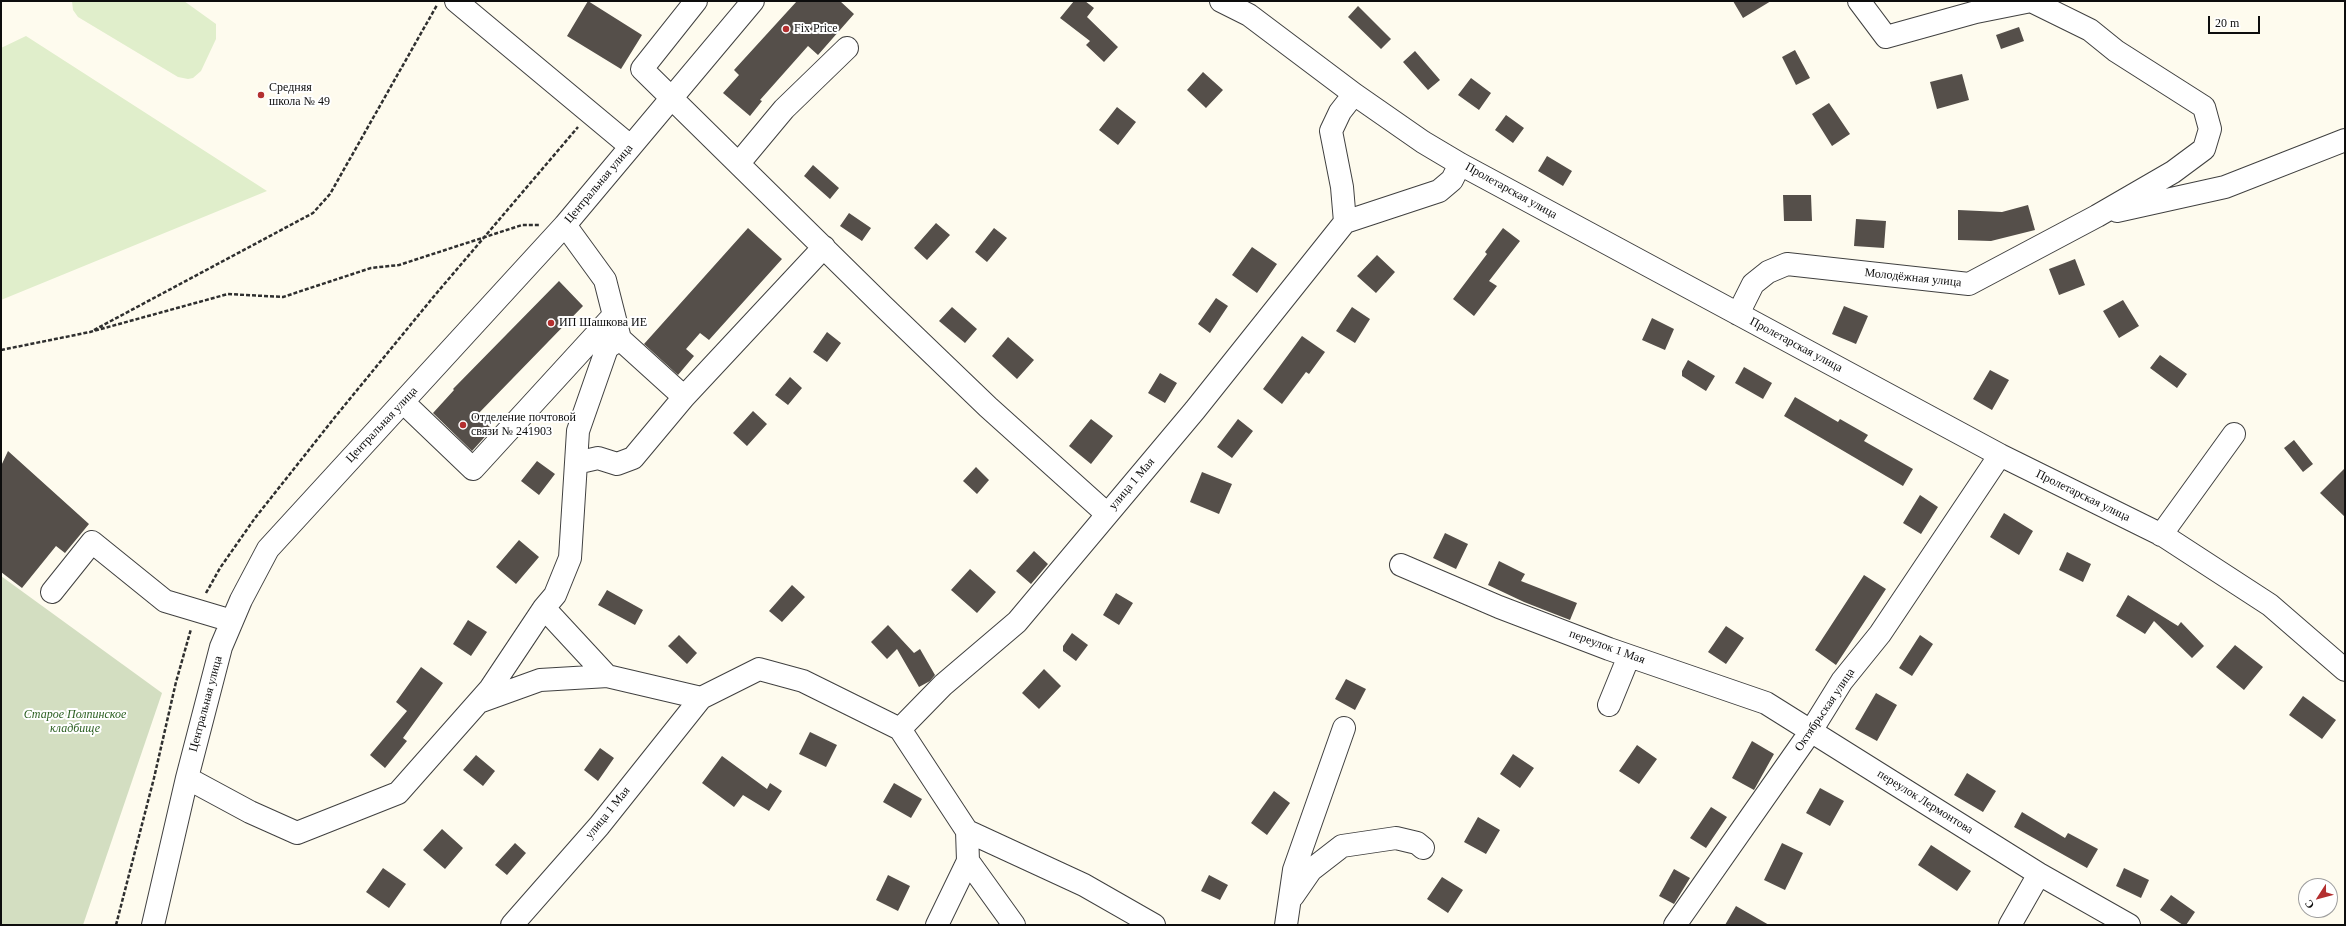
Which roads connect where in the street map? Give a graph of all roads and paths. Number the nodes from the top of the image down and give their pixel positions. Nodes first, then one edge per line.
1 (440, 1) edge
2 (456, 1) edge
3 (696, 1) edge
4 (753, 1) edge
5 (1221, 1) edge
6 (1859, 1) edge
7 (2031, 1) edge
8 (1246, 8) edge
9 (847, 48) dead end
10 (1354, 94) junction
11 (670, 99) junction
12 (2345, 140) edge
13 (630, 146) junction
14 (739, 163) junction
15 (1460, 164) junction
16 (2097, 216) junction
17 (1345, 222) junction
18 (565, 225) junction
19 (824, 247) junction
20 (1738, 314) junction
21 (614, 315) junction
22 (90, 332) junction
23 (620, 339) junction
24 (1, 350) edge
25 (684, 397) junction
26 (403, 402) junction
27 (2234, 434) dead end
28 (2000, 455) junction
29 (576, 463) junction
30 (1106, 514) junction
31 (2161, 535) junction
32 (1401, 565) dead end
33 (52, 592) dead end
34 (544, 608) junction
35 (232, 621) junction
36 (1629, 656) junction
37 (2345, 670) edge
38 (608, 676) junction
39 (701, 698) junction
40 (480, 702) junction
41 (1609, 705) dead end
42 (1344, 728) dead end
43 (900, 729) junction
44 (1811, 731) junction
45 (187, 778) junction
46 (967, 831) junction
47 (1423, 848) dead end
48 (968, 861) junction
49 (2040, 874) junction
50 (1290, 901) junction
51 (153, 925) edge
52 (512, 925) edge
53 (937, 925) edge
54 (1014, 925) edge
55 (1154, 925) edge
56 (1286, 925) edge
57 (1676, 925) edge
58 (2010, 925) edge
59 (2129, 925) edge

1 - 22 path
2 - 13 street
3 - 11 street
4 - 11 street, Центральная улица
5 - 8 street
6 - 7 street
7 - 16 street
8 - 10 street, Пролетарская улица
9 - 14 street
10 - 15 street, Пролетарская улица
10 - 17 street
11 - 13 street, Центральная улица
11 - 14 street
12 - 16 street
13 - 18 street, Центральная улица
14 - 19 street
15 - 17 street
15 - 20 street, Пролетарская улица
16 - 20 street, Молодёжная улица
17 - 30 street, улица 1 Мая
18 - 21 street
18 - 22 path
18 - 26 street, Центральная улица
19 - 25 street
19 - 30 street
20 - 28 street, Пролетарская улица
21 - 23 street
21 - 26 street
22 - 24 path
23 - 25 street
23 - 29 street
25 - 29 street
26 - 35 street, Центральная улица
27 - 31 street
28 - 31 street, Пролетарская улица
28 - 44 street, Октябрьская улица
29 - 34 street
30 - 43 street, улица 1 Мая
31 - 37 street, Пролетарская улица
32 - 36 street, переулок 1 Мая
33 - 35 street
34 - 38 street
34 - 40 street
35 - 45 street, Центральная улица
36 - 41 street
36 - 44 street, переулок 1 Мая
38 - 39 street
38 - 40 street
39 - 43 street
39 - 52 street, улица 1 Мая
40 - 45 street
42 - 50 street
43 - 46 street
44 - 49 street, переулок Лермонтова
44 - 57 street, Октябрьская улица
45 - 51 street, Центральная улица
46 - 48 street
46 - 55 street
47 - 50 street
48 - 53 street
48 - 54 street
49 - 58 street
49 - 59 street, переулок Лермонтова
50 - 56 street

